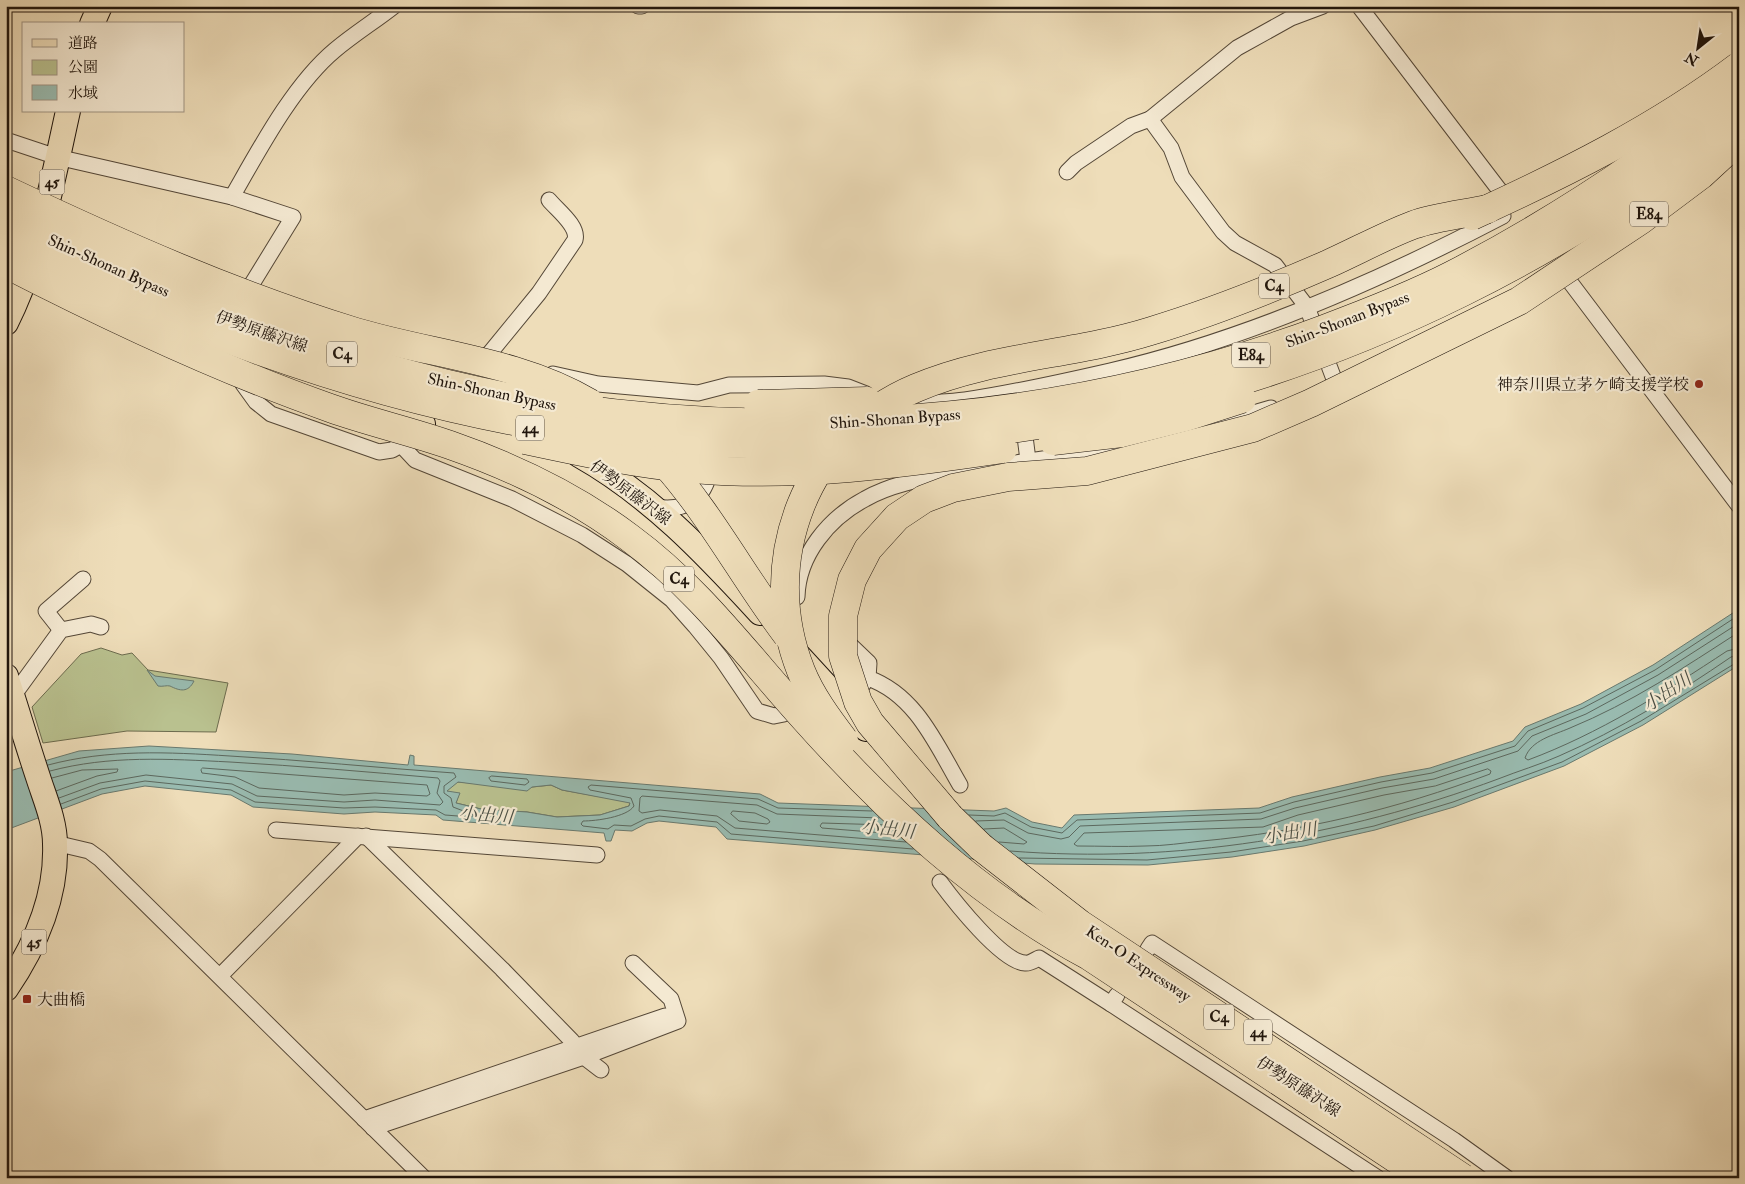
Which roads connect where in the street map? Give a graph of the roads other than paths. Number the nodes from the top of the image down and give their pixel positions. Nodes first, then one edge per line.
1 (100, 6) edge
2 (394, 6) edge
3 (1323, 6) edge
4 (1359, 6) edge
5 (1290, 12) edge
6 (93, 22) edge
7 (1739, 58) edge
8 (1739, 66) edge
9 (1739, 87) edge
10 (68, 112) edge
11 (1739, 116) edge
12 (1150, 118) junction
13 (6, 140) edge
14 (1739, 140) edge
15 (1739, 144) edge
16 (58, 157) junction
17 (1067, 172) dead end
18 (6, 190) edge
19 (232, 197) junction
20 (548, 200) dead end
21 (1501, 209) junction
22 (6, 217) edge
23 (6, 222) edge
24 (6, 237) edge
25 (6, 242) edge
26 (36, 245) junction
27 (6, 264) edge
28 (1558, 276) junction
29 (247, 292) junction
30 (123, 299) junction
31 (191, 306) junction
32 (1307, 307) junction
33 (90, 314) dead end
34 (6, 323) edge
35 (111, 323) junction
36 (222, 344) joint
37 (486, 359) junction
38 (368, 366) junction
39 (243, 384) junction
40 (1338, 387) junction
41 (1018, 390) junction
42 (892, 408) junction
43 (395, 409) junction
44 (342, 421) dead end
45 (697, 431) junction
46 (400, 445) junction
47 (1028, 460) junction
48 (946, 474) junction
49 (1739, 506) edge
50 (655, 507) junction
51 (83, 579) dead end
52 (672, 600) junction
53 (723, 615) junction
54 (101, 627) dead end
55 (61, 630) junction
56 (816, 674) junction
57 (9, 686) edge
58 (784, 714) dead end
59 (952, 802) junction
60 (276, 830) dead end
61 (362, 836) junction
62 (55, 839) junction
63 (597, 854) dead end
64 (940, 882) dead end
65 (1148, 949) dead end
66 (1089, 956) junction
67 (633, 963) dead end
68 (220, 976) junction
69 (6, 988) edge
70 (579, 1051) junction
71 (601, 1070) dead end
72 (369, 1123) junction
73 (424, 1178) edge
74 (1378, 1178) edge
75 (1425, 1178) edge
76 (1437, 1178) edge
77 (1463, 1178) edge
78 (1477, 1178) edge
79 (1507, 1178) edge

1 - 6 main road
2 - 19 street
3 - 5 street
4 - 21 street
5 - 12 street
7 - 21 street
8 - 21 highway, bridge
9 - 45 highway, Shin-Shonan Bypass / E84, bridge
10 - 16 main road, 45
11 - 45 highway, Shin-Shonan Bypass / E84, bridge
12 - 17 street
12 - 32 street
13 - 16 street
14 - 28 highway, E84, bridge
15 - 28 street
16 - 19 street
16 - 26 main road, 45
18 - 59 highway, C4, bridge
19 - 29 street
20 - 37 street
21 - 32 street
21 - 38 highway, bridge
21 - 66 highway, C4, bridge
22 - 45 highway, Shin-Shonan Bypass / C4, bridge
23 - 26 main road, 伊勢原藤沢線 / 44
24 - 26 main road, 伊勢原藤沢線 / 44
25 - 45 highway, Shin-Shonan Bypass / C4, bridge
26 - 30 main road, 伊勢原藤沢線 / 44
26 - 31 main road, 伊勢原藤沢線 / 44
26 - 34 main road, 45
27 - 66 highway, C4, bridge
28 - 40 street
28 - 43 highway, bridge
28 - 49 street
28 - 59 highway, C4, bridge
29 - 31 street
29 - 37 street
30 - 35 street
30 - 36 main road, 伊勢原藤沢線 / 44
31 - 38 main road, 伊勢原藤沢線 / 44
32 - 40 street
32 - 41 street
33 - 35 street
35 - 39 street
36 - 43 highway
37 - 42 street
38 - 50 main road, 伊勢原藤沢線 / 44
39 - 44 street
39 - 46 street
40 - 47 street
41 - 42 street
41 - 47 street
42 - 50 street
43 - 46 street
43 - 53 main road, 伊勢原藤沢線 / 44
46 - 52 street
47 - 48 street
48 - 56 street
48 - 59 street
50 - 56 main road, 伊勢原藤沢線 / 44
51 - 55 street
52 - 53 street
52 - 58 street
53 - 76 main road, 伊勢原藤沢線 / 44
54 - 55 street
55 - 57 street
56 - 59 main road, 伊勢原藤沢線 / 44
57 - 62 main road, 45
59 - 77 highway, Ken-O Expressway / C4, bridge
59 - 78 main road, 伊勢原藤沢線 / 44
60 - 61 street
61 - 63 street
61 - 68 street
61 - 70 street
62 - 68 street
62 - 69 main road, 45
64 - 74 street
65 - 79 street
66 - 75 highway, Ken-O Expressway / C4, bridge
67 - 70 street
68 - 72 street
70 - 71 street
70 - 72 street
72 - 73 street

